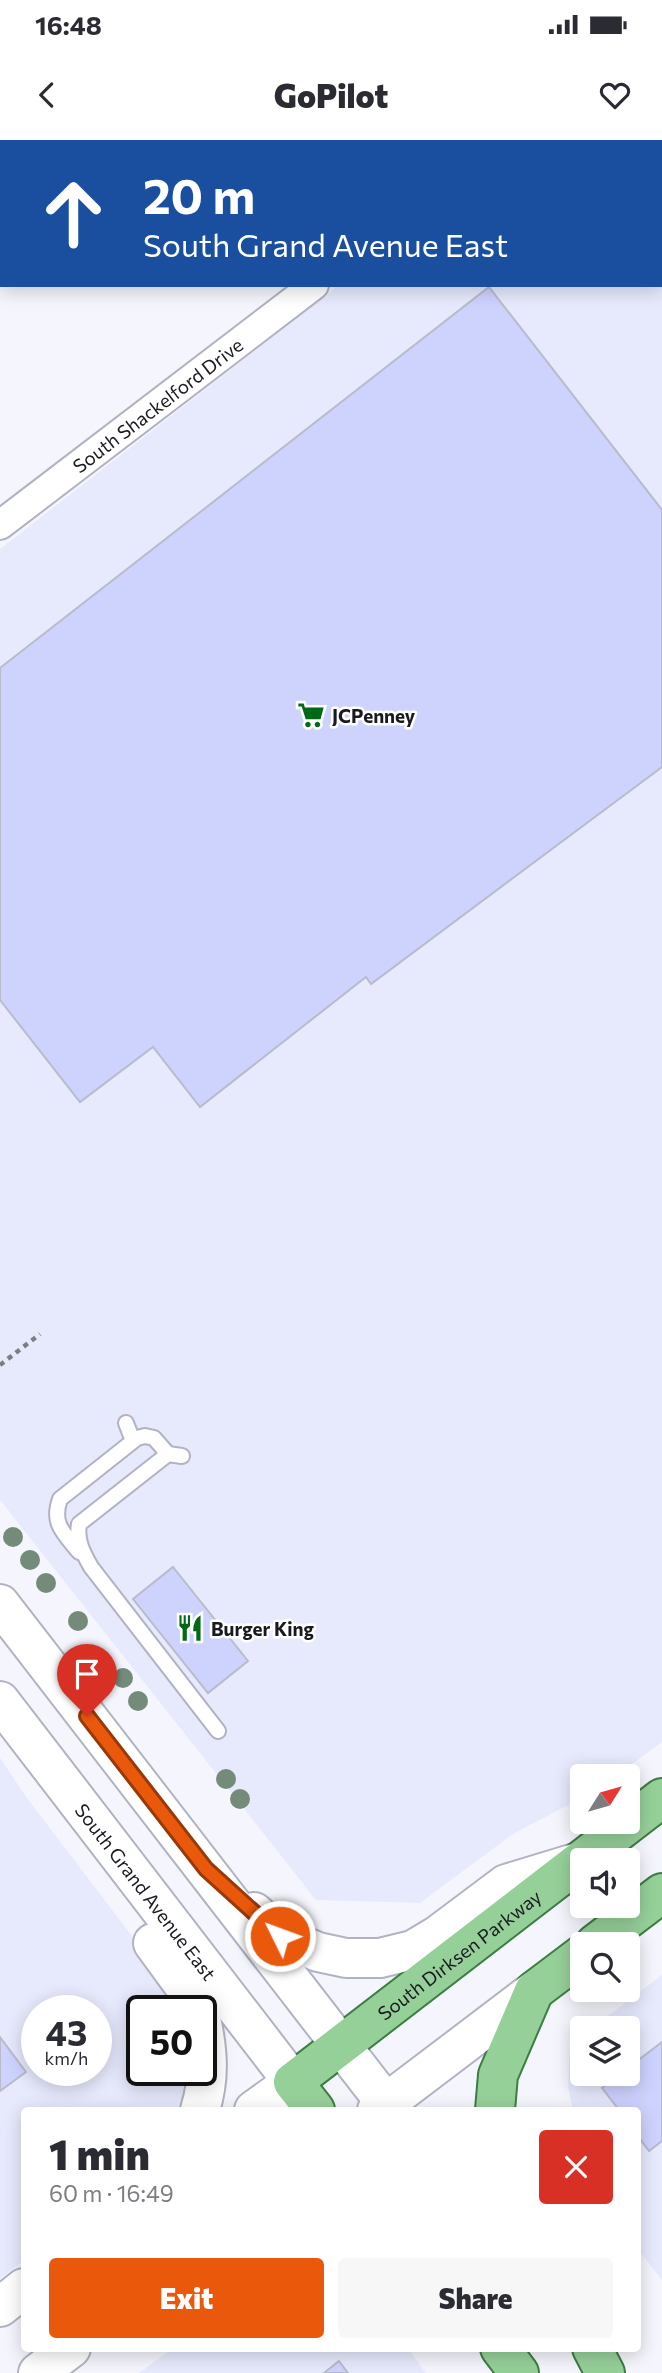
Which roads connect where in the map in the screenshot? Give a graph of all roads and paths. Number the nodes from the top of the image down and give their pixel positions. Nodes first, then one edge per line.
1 (311, 287) edge
2 (0, 526) edge
3 (40, 1334) dead end
4 (0, 1365) edge
5 (126, 1423) dead end
6 (133, 1441) junction
7 (91, 1567) junction
8 (0, 1604) edge
9 (0, 1701) edge
10 (218, 1731) dead end
11 (24, 1733) junction
12 (662, 1798) edge
13 (595, 1848) edge
14 (570, 1865) edge
15 (570, 1867) edge
16 (206, 1869) junction
17 (662, 1893) edge
18 (611, 1932) edge
19 (570, 1964) edge
20 (534, 1991) junction
21 (191, 1995) edge
22 (340, 2044) junction
23 (206, 2086) edge
24 (304, 2096) edge
25 (201, 2107) edge
26 (265, 2107) edge
27 (384, 2107) edge
28 (386, 2107) edge
29 (495, 2107) edge
30 (21, 2290) edge
31 (0, 2307) edge
32 (66, 2352) edge
33 (503, 2352) edge
34 (580, 2352) edge
35 (594, 2352) edge
36 (38, 2373) edge
37 (519, 2373) edge
38 (597, 2373) edge
39 (606, 2373) edge

1 - 2 street, South Shackelford Drive
3 - 4 path
5 - 6 lane
6 - 7 lane
6 - 7 lane
7 - 10 lane
8 - 16 main road
9 - 11 main road, South Grand Avenue East
11 - 21 main road
11 - 24 main road, South Grand Avenue East
12 - 13 main road, South Dirksen Parkway
14 - 16 main road
15 - 22 main road, South Dirksen Parkway
16 - 22 main road
17 - 18 main road
19 - 20 main road
20 - 28 main road
20 - 29 main road
22 - 24 main road, South Dirksen Parkway
22 - 27 main road
23 - 25 main road
24 - 26 main road, South Dirksen Parkway
30 - 31 main road
32 - 36 main road
33 - 37 main road
34 - 38 main road
35 - 39 main road

